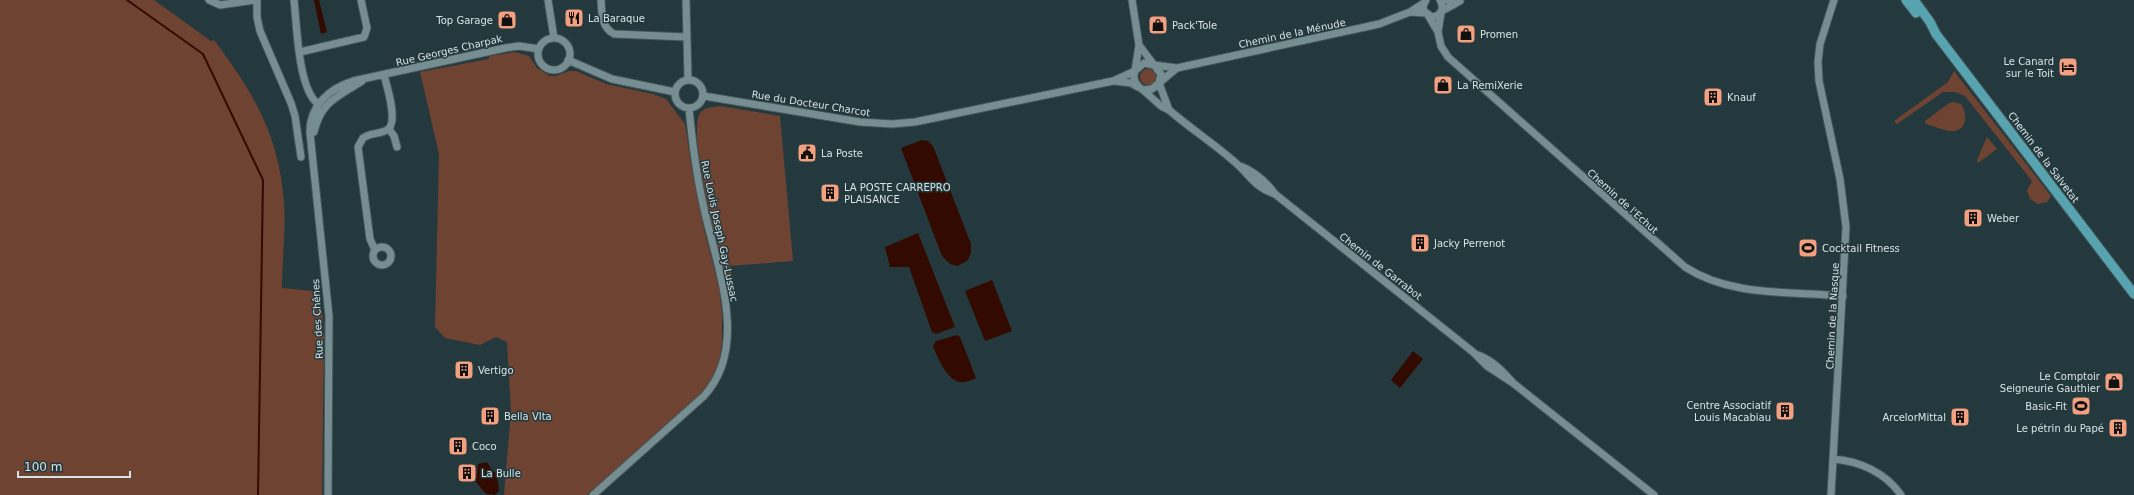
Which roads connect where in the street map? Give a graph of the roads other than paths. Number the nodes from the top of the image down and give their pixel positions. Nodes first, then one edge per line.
1 (209, 0) edge
2 (256, 0) edge
3 (294, 0) edge
4 (361, 0) edge
5 (548, 0) edge
6 (601, 0) edge
7 (686, 0) edge
8 (1132, 0) edge
9 (1440, 0) edge
10 (1445, 0) edge
11 (1834, 0) edge
12 (1906, 0) edge
13 (1914, 0) edge
14 (1425, 1) edge
15 (1463, 1) edge
16 (1410, 12) junction
17 (1441, 12) junction
18 (1427, 14) junction
19 (1438, 32) junction
20 (1936, 34) junction
21 (687, 37) junction
22 (554, 38) junction
23 (1139, 45) junction
24 (539, 49) junction
25 (300, 52) junction
26 (568, 60) junction
27 (1154, 65) junction
28 (1177, 68) junction
29 (1135, 71) junction
30 (384, 76) junction
31 (688, 79) junction
32 (364, 80) junction
33 (1114, 81) junction
34 (1159, 83) junction
35 (1141, 88) junction
36 (675, 92) junction
37 (704, 96) junction
38 (332, 99) junction
39 (318, 104) junction
40 (689, 108) junction
41 (1169, 110) junction
42 (322, 112) joint
43 (389, 129) junction
44 (311, 142) junction
45 (397, 147) dead end
46 (301, 157) dead end
47 (375, 250) dead end
48 (2134, 294) edge
49 (1843, 296) junction
50 (1833, 459) junction
51 (328, 495) edge
52 (593, 495) edge
53 (1654, 495) edge
54 (1831, 495) edge
55 (1901, 495) edge

1 - 2 street
2 - 46 street
3 - 25 street
4 - 25 street
5 - 22 street
6 - 21 street
7 - 21 street
8 - 23 street
9 - 17 street, Chemin de l'Echut
10 - 15 street
11 - 49 street, Chemin de la Nasque
12 - 20 main road, Chemin de la Salvetat
13 - 20 main road, Chemin de la Salvetat
14 - 16 street, Chemin de la Ménude
14 - 18 street
15 - 17 street
16 - 18 street, Chemin de la Ménude
16 - 28 street, Chemin de la Ménude
17 - 18 street
17 - 19 street, Chemin de l'Echut
18 - 19 street, Chemin de l'Echut
19 - 49 street, Chemin de l'Echut
20 - 48 main road, Chemin de la Salvetat
21 - 31 street
22 - 24 street
22 - 26 street
23 - 27 street
23 - 29 street
24 - 26 street
24 - 30 street, Rue Georges Charpak
25 - 39 street
26 - 36 street
27 - 28 street, Chemin de la Ménude
27 - 29 street
27 - 34 street
28 - 34 street, Chemin de la Ménude
29 - 33 street
29 - 35 street
30 - 32 street, Rue Georges Charpak
30 - 43 street
31 - 36 street
31 - 37 street
32 - 38 street, Rue Georges Charpak
32 - 39 street, Rue Georges Charpak
33 - 35 street
33 - 37 street, Rue du Docteur Charcot
34 - 35 street
34 - 41 street
35 - 41 street, Chemin de Garrabot
36 - 40 street
37 - 40 street
38 - 39 street
38 - 42 street, Rue Georges Charpak
39 - 44 street, Rue des Chênes
40 - 52 street, Rue Louis Joseph Gay-Lussac
41 - 53 street, Chemin de Garrabot
42 - 44 street, Rue des Chênes
43 - 45 street
43 - 47 street
44 - 51 street, Rue des Chênes
49 - 50 street, Chemin de la Nasque
50 - 54 street, Chemin de la Nasque
50 - 55 street

